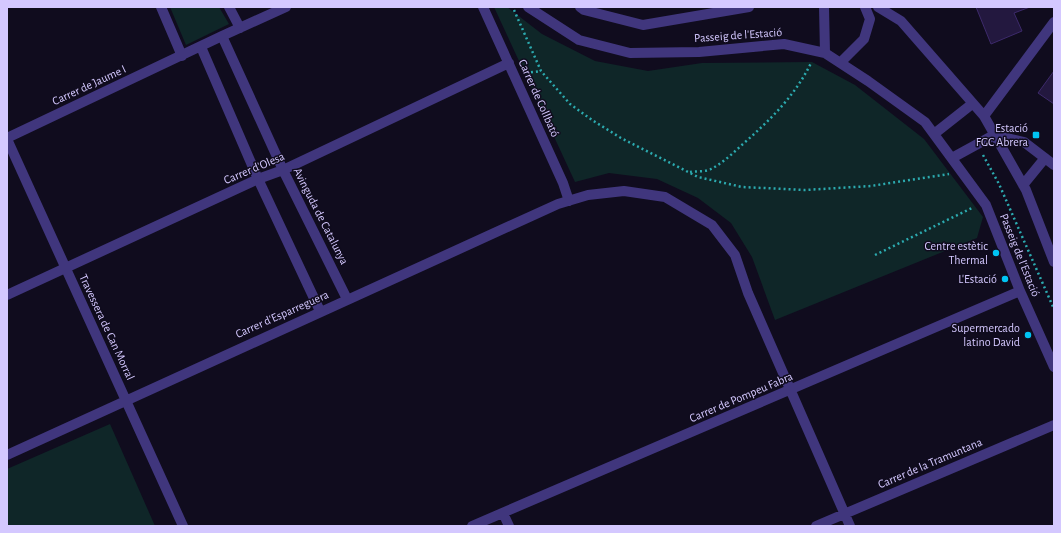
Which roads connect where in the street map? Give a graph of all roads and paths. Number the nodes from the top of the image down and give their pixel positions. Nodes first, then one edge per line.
1 (161, 7) edge
2 (229, 7) edge
3 (286, 7) edge
4 (483, 7) edge
5 (514, 7) edge
6 (528, 7) edge
7 (580, 7) edge
8 (749, 7) edge
9 (824, 7) edge
10 (865, 7) edge
11 (878, 7) edge
12 (1054, 22) edge
13 (240, 28) junction
14 (222, 36) junction
15 (201, 47) junction
16 (821, 52) junction
17 (182, 56) junction
18 (840, 63) junction
19 (509, 64) junction
20 (972, 104) junction
21 (984, 116) junction
22 (934, 134) junction
23 (994, 135) junction
24 (7, 138) edge
25 (976, 145) junction
26 (952, 158) junction
27 (1045, 158) junction
28 (1054, 165) edge
29 (283, 170) junction
30 (688, 172) junction
31 (963, 172) junction
32 (258, 179) junction
33 (1023, 185) junction
34 (569, 201) junction
35 (984, 203) junction
36 (875, 255) dead end
37 (1054, 262) edge
38 (66, 268) junction
39 (1020, 291) junction
40 (7, 295) edge
41 (347, 299) junction
42 (1054, 309) edge
43 (320, 311) junction
44 (1054, 367) edge
45 (790, 390) junction
46 (126, 400) junction
47 (1054, 425) edge
48 (7, 455) edge
49 (503, 513) junction
50 (845, 514) junction
51 (182, 526) edge
52 (472, 526) edge
53 (508, 526) edge
54 (816, 526) edge
55 (850, 526) edge

1 - 17 street
2 - 13 street
3 - 13 street
4 - 19 street, Carrer de Collbató
5 - 30 path
6 - 16 street, Passeig de l'Estació
7 - 8 street, Passeig de l'Estació
9 - 16 street
10 - 18 street
11 - 20 street
12 - 21 street
13 - 14 street, Carrer de Jaume I
14 - 15 street, Carrer de Jaume I
14 - 29 street, Avinguda de Catalunya
15 - 17 street, Carrer de Jaume I
15 - 32 street
16 - 18 street, Passeig de l'Estació
16 - 30 path
17 - 24 street, Carrer de Jaume I
18 - 22 street, Passeig de l'Estació
19 - 29 street, Carrer d'Olesa
19 - 34 street, Carrer de Collbató
20 - 21 street
20 - 22 street
21 - 23 street
22 - 26 street, Passeig de l'Estació
23 - 25 street
23 - 27 street
23 - 33 street
24 - 38 street, Travessera de Can Morral
25 - 26 street
25 - 42 path, Passeig de l'Estació
26 - 31 street, Passeig de l'Estació
27 - 28 street
27 - 33 street
29 - 32 street, Carrer d'Olesa
29 - 41 street, Avinguda de Catalunya
30 - 31 path
31 - 35 street, Passeig de l'Estació
32 - 38 street, Carrer d'Olesa
32 - 43 street
33 - 37 street
34 - 41 street, Carrer d'Esparreguera
34 - 45 street, Carrer d'Esparreguera
35 - 36 path
35 - 39 street, Passeig de l'Estació
38 - 40 street, Carrer d'Olesa
38 - 46 street, Travessera de Can Morral
39 - 44 street, Passeig de l'Estació
39 - 45 street, Carrer de Pompeu Fabra
41 - 43 street, Carrer d'Esparreguera
43 - 46 street, Carrer d'Esparreguera
45 - 49 street, Carrer de Pompeu Fabra
45 - 50 street, Carrer d'Esparreguera
46 - 48 street, Carrer d'Esparreguera
46 - 51 street, Travessera de Can Morral
47 - 50 street, Carrer de la Tramuntana
49 - 52 street, Carrer de Pompeu Fabra
49 - 53 street
50 - 54 street, Carrer de la Tramuntana
50 - 55 street, Carrer d'Esparreguera

